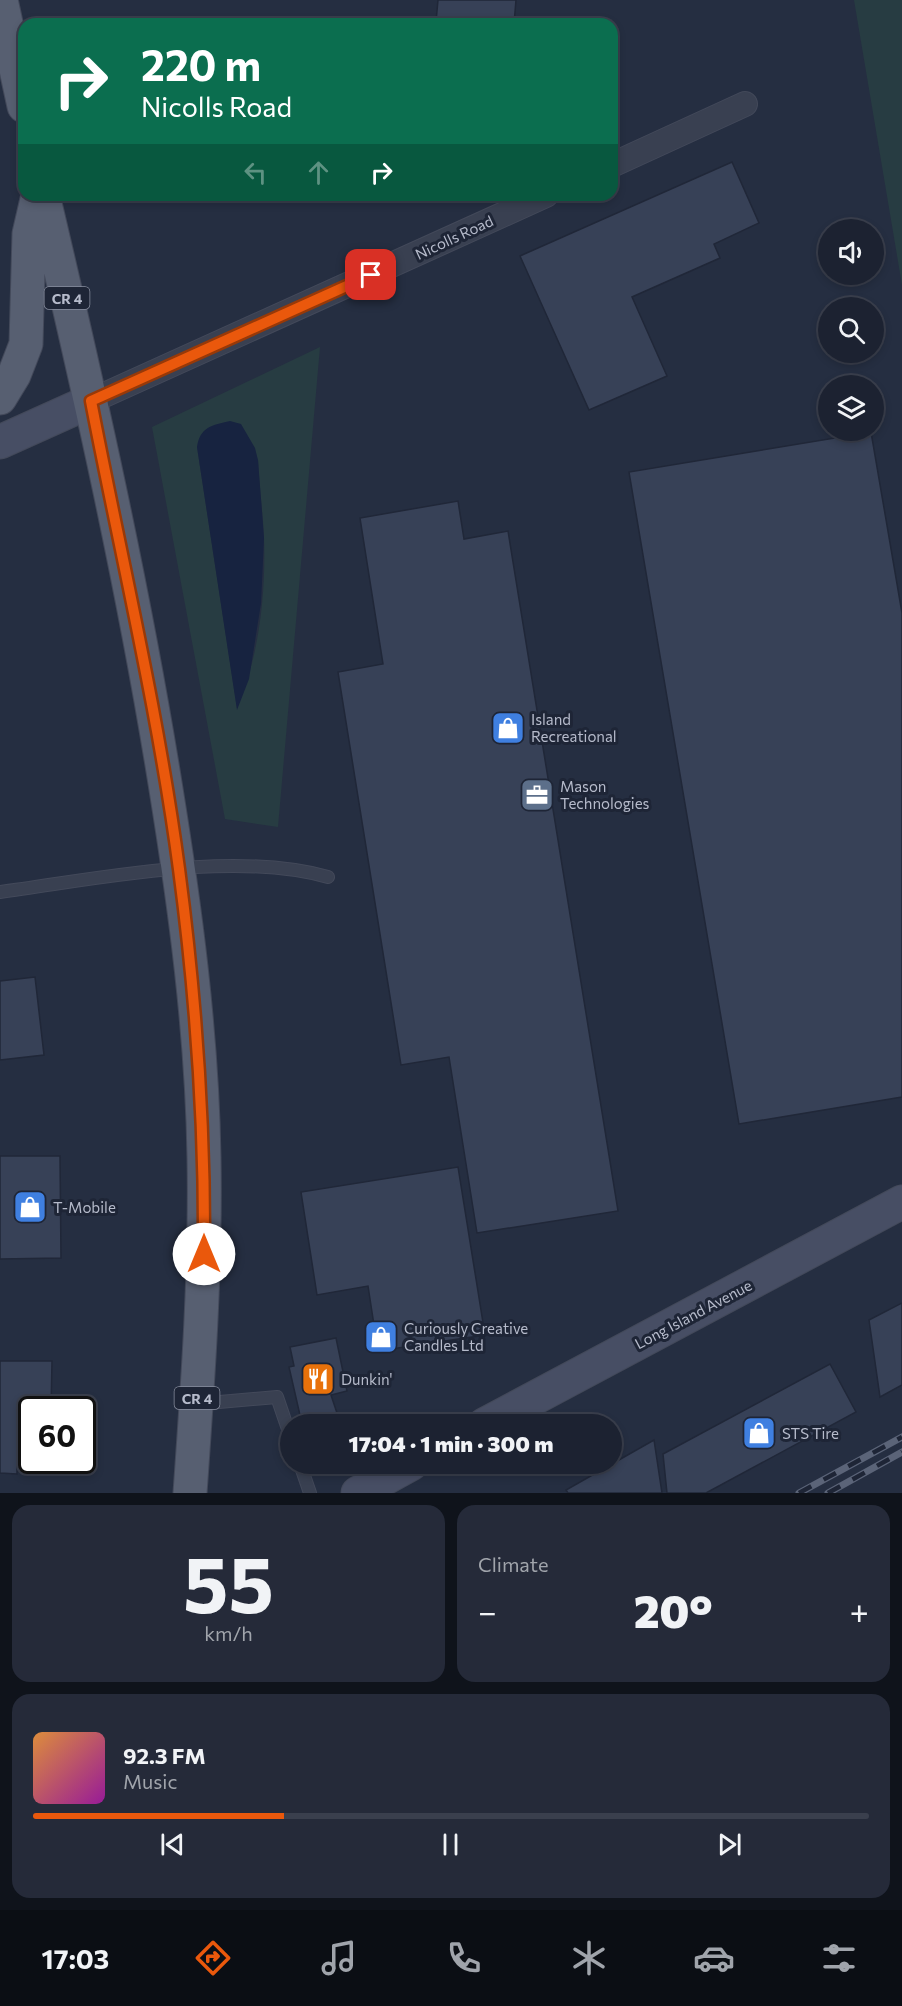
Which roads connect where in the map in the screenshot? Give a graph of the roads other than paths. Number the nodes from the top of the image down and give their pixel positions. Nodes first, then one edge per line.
1 (1, 0) edge
2 (18, 78) edge
3 (745, 104) dead end
4 (618, 162) edge
5 (37, 201) edge
6 (45, 201) edge
7 (533, 201) edge
8 (0, 398) edge
9 (91, 401) junction
10 (0, 442) edge
11 (179, 868) junction
12 (328, 877) dead end
13 (0, 892) edge
14 (902, 1202) edge
15 (196, 1405) junction
16 (283, 1414) edge
17 (505, 1414) edge
18 (303, 1474) edge
19 (393, 1474) edge
20 (190, 1493) edge
21 (310, 1493) edge
22 (358, 1493) edge

1 - 2 main road
3 - 4 street
5 - 8 main road
6 - 9 main road, CR 4
7 - 9 street, Nicolls Road
9 - 10 street, Nicolls Road
9 - 11 main road, CR 4
11 - 12 lane
11 - 13 lane
11 - 15 main road, CR 4
14 - 17 street, Long Island Avenue
15 - 16 lane
15 - 20 main road, CR 4
18 - 21 lane
19 - 22 street

